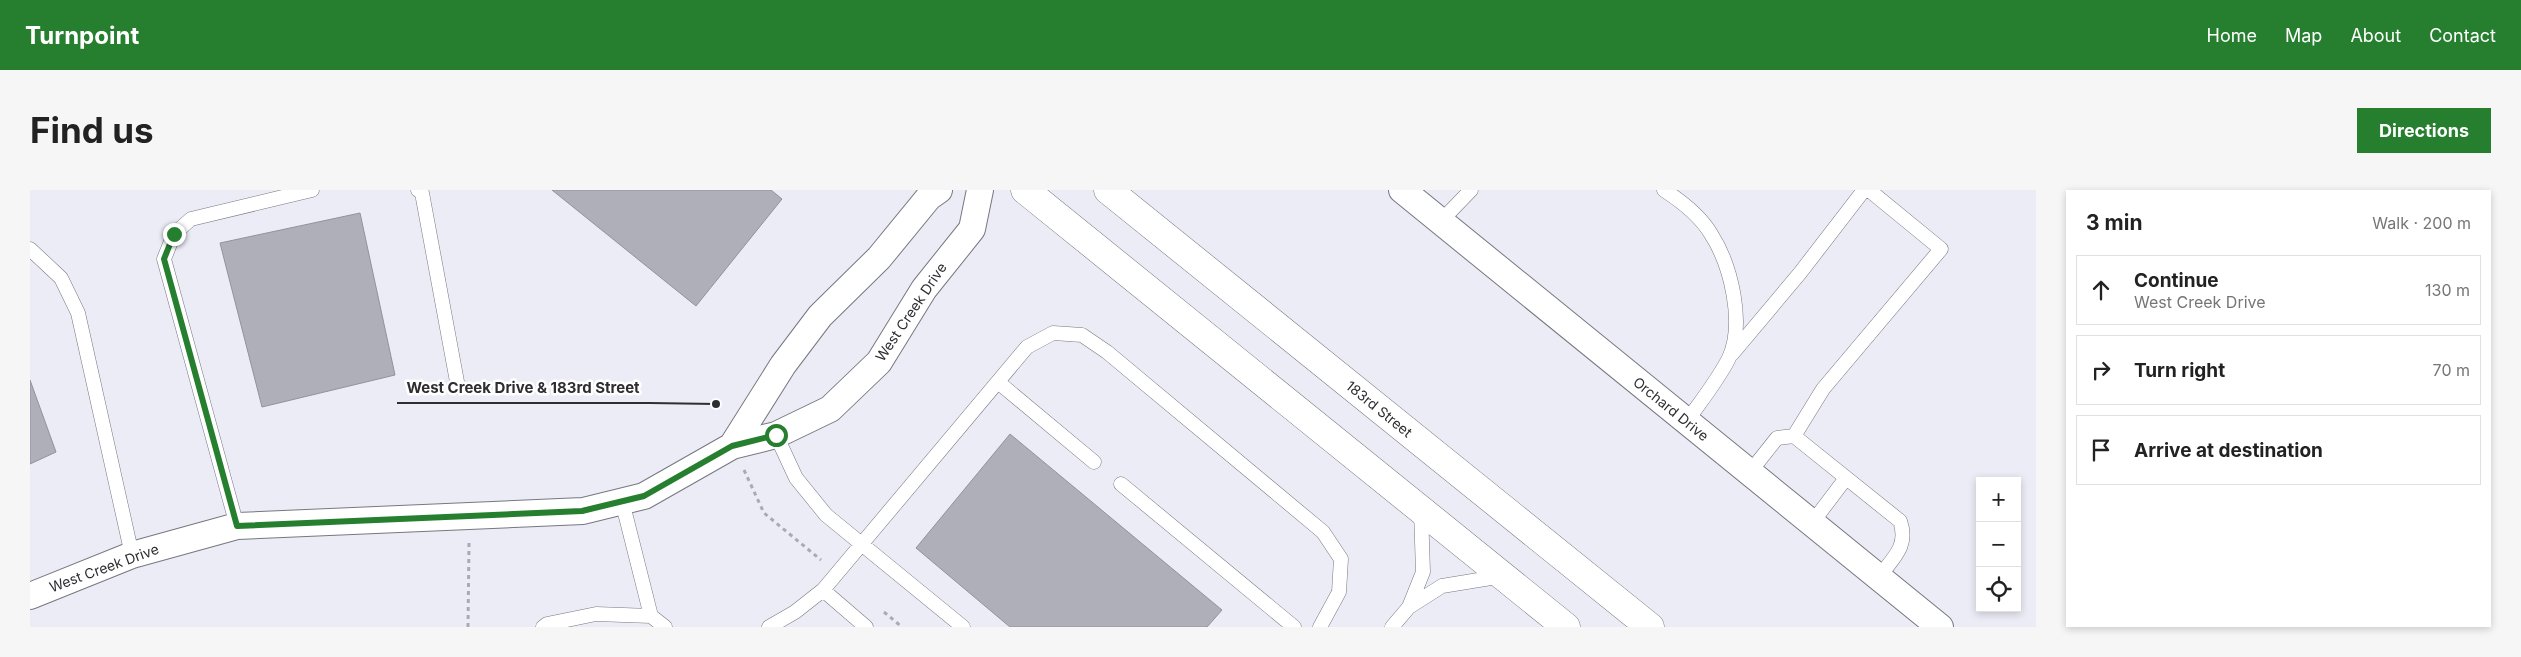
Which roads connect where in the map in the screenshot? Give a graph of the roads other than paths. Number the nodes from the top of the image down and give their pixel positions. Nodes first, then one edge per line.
1 (312, 190) edge
2 (939, 190) edge
3 (980, 190) edge
4 (1025, 190) edge
5 (1108, 190) edge
6 (1402, 190) edge
7 (1471, 190) edge
8 (1664, 190) edge
9 (1864, 190) edge
10 (1869, 190) edge
11 (424, 191) edge
12 (1441, 221) junction
13 (34, 256) edge
14 (1730, 356) junction
15 (998, 382) junction
16 (458, 386) dead end
17 (1687, 421) junction
18 (776, 435) junction
19 (1794, 436) junction
20 (737, 457) junction
21 (1094, 462) dead end
22 (1750, 472) junction
23 (1846, 478) junction
24 (1121, 484) dead end
25 (622, 501) junction
26 (1421, 510) junction
27 (1812, 523) junction
28 (237, 526) junction
29 (863, 544) junction
30 (132, 555) junction
31 (1503, 576) junction
32 (1878, 577) junction
33 (823, 590) junction
34 (30, 596) edge
35 (1409, 607) junction
36 (651, 616) junction
37 (543, 627) edge
38 (664, 627) edge
39 (769, 627) edge
40 (866, 627) edge
41 (963, 627) edge
42 (1294, 627) edge
43 (1320, 627) edge
44 (1392, 627) edge
45 (1566, 627) edge
46 (1650, 627) edge
47 (1940, 627) edge

1 - 28 lane
2 - 20 street, West Creek Drive
3 - 18 street, West Creek Drive
4 - 26 street
5 - 46 street, 183rd Street
6 - 12 street, Orchard Drive
7 - 12 lane
8 - 14 lane
9 - 14 lane
10 - 19 lane
11 - 16 lane
12 - 17 street, Orchard Drive
13 - 30 lane
14 - 17 lane
15 - 21 lane
15 - 29 lane
15 - 43 lane
17 - 22 street, Orchard Drive
18 - 20 street, West Creek Drive
18 - 29 lane
19 - 22 lane
19 - 23 lane
20 - 25 street, West Creek Drive
22 - 27 street, Orchard Drive
23 - 27 lane
23 - 32 lane
24 - 42 lane
25 - 28 street, West Creek Drive
25 - 36 lane
26 - 31 street
26 - 35 lane
27 - 32 street, Orchard Drive
28 - 30 street, West Creek Drive
29 - 33 lane
29 - 41 lane
30 - 34 street, West Creek Drive
31 - 35 lane
31 - 45 street
32 - 47 street, Orchard Drive
33 - 39 lane
33 - 40 lane
35 - 44 lane
36 - 37 lane
36 - 38 lane

